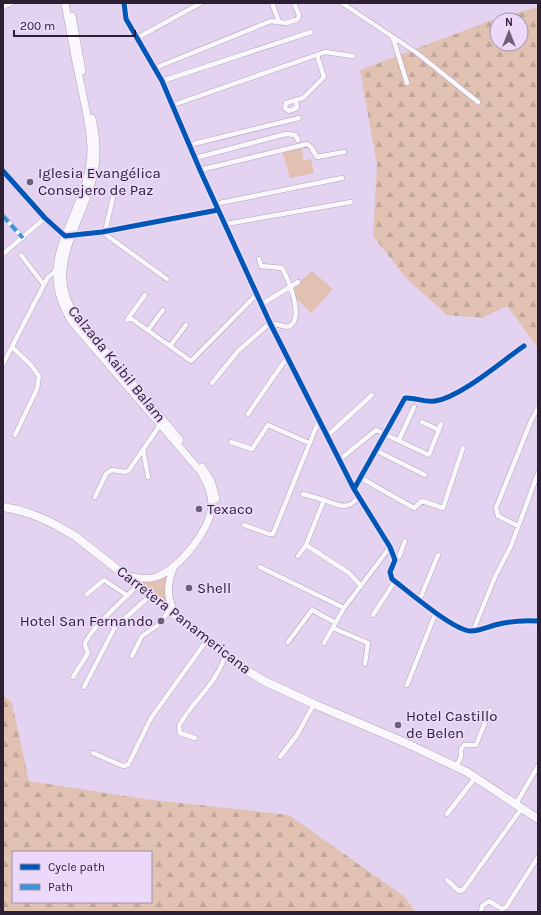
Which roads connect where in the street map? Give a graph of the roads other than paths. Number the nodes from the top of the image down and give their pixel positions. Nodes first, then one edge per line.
1 (12, 3) edge
2 (64, 3) edge
3 (69, 3) edge
4 (124, 3) edge
5 (201, 3) edge
6 (272, 3) edge
7 (294, 3) edge
8 (342, 3) edge
9 (3, 7) edge
10 (279, 22) junction
11 (311, 32) dead end
12 (137, 38) junction
13 (393, 38) junction
14 (317, 55) junction
15 (353, 56) dead end
16 (155, 68) junction
17 (162, 81) junction
18 (408, 83) dead end
19 (296, 101) dead end
20 (478, 102) dead end
21 (173, 105) junction
22 (299, 118) dead end
23 (298, 140) dead end
24 (189, 145) junction
25 (344, 152) dead end
26 (195, 158) junction
27 (200, 170) junction
28 (3, 171) edge
29 (342, 178) dead end
30 (113, 197) dead end
31 (351, 202) dead end
32 (215, 204) junction
33 (218, 210) junction
34 (3, 216) edge
35 (45, 218) junction
36 (226, 224) junction
37 (104, 232) junction
38 (68, 236) junction
39 (23, 238) junction
40 (3, 254) edge
41 (21, 256) dead end
42 (259, 259) dead end
43 (56, 271) junction
44 (167, 279) dead end
45 (298, 282) dead end
46 (44, 285) junction
47 (291, 286) junction
48 (257, 294) junction
49 (145, 295) dead end
50 (262, 304) junction
51 (164, 310) dead end
52 (270, 323) junction
53 (186, 325) dead end
54 (148, 330) junction
55 (170, 346) junction
56 (524, 346) dead end
57 (12, 347) junction
58 (288, 356) junction
59 (3, 364) edge
60 (212, 383) dead end
61 (372, 395) dead end
62 (414, 407) dead end
63 (538, 408) edge
64 (248, 414) dead end
65 (319, 420) junction
66 (422, 422) dead end
67 (160, 424) junction
68 (442, 424) dead end
69 (439, 430) junction
70 (386, 434) junction
71 (15, 435) dead end
72 (327, 436) junction
73 (399, 440) junction
74 (231, 442) dead end
75 (309, 443) junction
76 (463, 448) dead end
77 (144, 449) junction
78 (377, 451) junction
79 (339, 460) junction
80 (538, 473) edge
81 (425, 475) dead end
82 (148, 477) dead end
83 (361, 478) junction
84 (354, 489) junction
85 (303, 494) dead end
86 (95, 497) dead end
87 (358, 497) junction
88 (324, 500) junction
89 (3, 507) edge
90 (244, 525) dead end
91 (518, 526) junction
92 (405, 541) dead end
93 (196, 542) junction
94 (306, 545) junction
95 (390, 547) junction
96 (438, 555) dead end
97 (298, 556) dead end
98 (395, 560) junction
99 (260, 567) dead end
100 (173, 568) junction
101 (126, 575) junction
102 (395, 581) junction
103 (138, 585) junction
104 (361, 586) junction
105 (87, 594) dead end
106 (151, 595) junction
107 (128, 596) junction
108 (420, 599) junction
109 (344, 608) junction
110 (170, 610) junction
111 (436, 612) junction
112 (373, 615) dead end
113 (178, 616) junction
114 (538, 621) edge
115 (336, 623) junction
116 (333, 628) junction
117 (473, 631) junction
118 (207, 640) junction
119 (288, 642) dead end
120 (324, 644) dead end
121 (225, 655) junction
122 (132, 656) dead end
123 (365, 664) dead end
124 (72, 677) dead end
125 (407, 685) dead end
126 (84, 687) dead end
127 (314, 704) junction
128 (490, 710) dead end
129 (195, 738) dead end
130 (94, 753) dead end
131 (280, 757) dead end
132 (538, 766) edge
133 (456, 767) junction
134 (476, 778) junction
135 (519, 806) junction
136 (447, 814) dead end
137 (538, 819) edge
138 (538, 856) edge
139 (447, 880) dead end
140 (482, 912) edge

1 - 9 street
2 - 38 main road, Calzada Kaibil Balam
3 - 38 main road, Calzada Kaibil Balam
4 - 12 street
5 - 12 street
6 - 10 street
7 - 10 street
8 - 13 street
10 - 16 street
11 - 17 street
12 - 16 street
13 - 18 street
13 - 20 street
14 - 15 street
14 - 19 street
14 - 21 street
16 - 17 street
17 - 21 street
21 - 24 street
22 - 24 street
23 - 26 street
24 - 26 street
25 - 27 street
26 - 27 street
27 - 32 street
28 - 35 main road
29 - 32 street
30 - 37 street
31 - 36 street
32 - 33 street
33 - 36 street
33 - 37 street
34 - 39 street
35 - 38 main road
35 - 39 street
36 - 48 street
37 - 38 street
37 - 44 street
38 - 43 main road, Calzada Kaibil Balam
38 - 93 main road, Calzada Kaibil Balam
39 - 40 street
41 - 46 street
42 - 47 street
43 - 46 street
43 - 67 main road, Calzada Kaibil Balam
45 - 47 street
46 - 57 street
47 - 50 street
47 - 52 street
48 - 50 street
48 - 55 street
49 - 54 street
50 - 52 street
51 - 54 street
52 - 58 street
52 - 60 street
53 - 55 street
54 - 55 street
56 - 70 street
57 - 59 street
57 - 71 street
58 - 64 street
58 - 65 street
61 - 72 street
62 - 73 street
63 - 91 street
65 - 72 street
65 - 75 street
66 - 69 street
67 - 77 street
67 - 93 main road, Calzada Kaibil Balam
68 - 69 street
69 - 73 street
70 - 73 street
70 - 78 street
70 - 79 street
72 - 79 street
74 - 75 street
75 - 90 street
76 - 83 street
77 - 82 street
77 - 86 street
78 - 81 street
78 - 83 street
79 - 84 street
80 - 91 street
83 - 84 street
84 - 87 street
85 - 88 street
87 - 88 street
87 - 95 street
88 - 94 street
89 - 101 highway, Carretera Panamericana
91 - 117 street
92 - 98 street
93 - 100 main road, Calzada Kaibil Balam
94 - 97 street
94 - 104 street
95 - 98 street
95 - 104 street
96 - 108 street
98 - 102 street
99 - 109 street
100 - 101 main road, Calzada Kaibil Balam
100 - 113 main road, Calzada Kaibil Balam
101 - 103 highway, Carretera Panamericana
102 - 108 street
102 - 112 street
103 - 106 highway, Carretera Panamericana
103 - 107 street
104 - 109 street
105 - 107 street
106 - 110 highway, Carretera Panamericana
106 - 126 street
107 - 124 street
108 - 111 street
109 - 115 street
110 - 113 highway, Carretera Panamericana
110 - 122 street
111 - 117 street
111 - 125 street
113 - 118 highway, Carretera Panamericana
114 - 117 street
115 - 116 street
115 - 119 street
116 - 120 street
116 - 123 street
118 - 121 highway, Carretera Panamericana
118 - 130 street
121 - 127 highway, Carretera Panamericana
121 - 129 street
127 - 131 street
127 - 133 highway, Carretera Panamericana
128 - 133 street
132 - 135 street
133 - 134 highway, Carretera Panamericana
134 - 135 highway, Carretera Panamericana
134 - 136 street
135 - 137 highway, Carretera Panamericana
135 - 139 street
138 - 140 street

